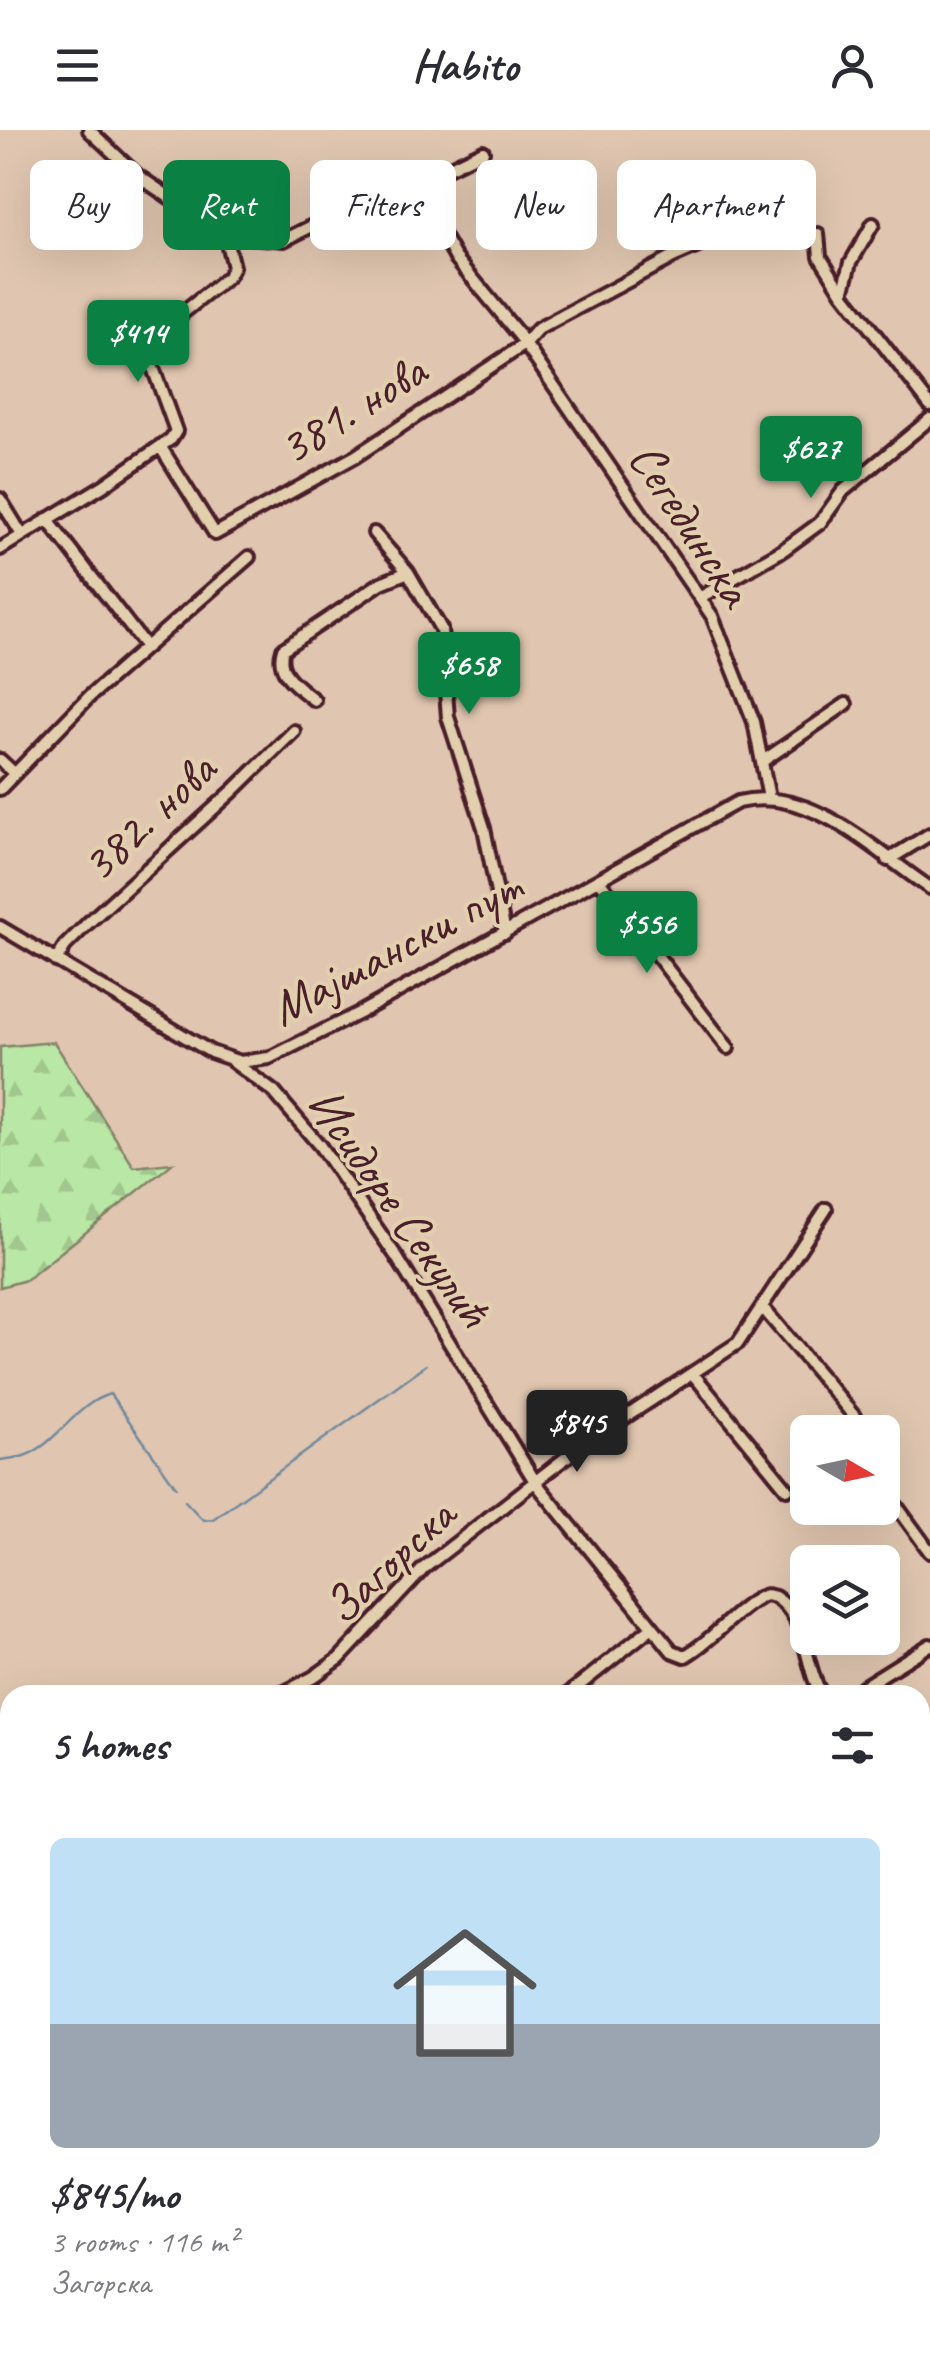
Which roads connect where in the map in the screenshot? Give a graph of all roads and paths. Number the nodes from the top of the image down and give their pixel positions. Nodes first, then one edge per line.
1 (88, 130) edge
2 (483, 150) dead end
3 (456, 163) edge
4 (163, 193) edge
5 (873, 224) dead end
6 (818, 234) dead end
7 (229, 250) edge
8 (451, 250) edge
9 (690, 250) edge
10 (843, 293) junction
11 (525, 344) junction
12 (930, 403) edge
13 (929, 424) edge
14 (160, 446) junction
15 (0, 499) edge
16 (47, 520) junction
17 (374, 533) dead end
18 (22, 535) junction
19 (0, 549) edge
20 (249, 557) dead end
21 (408, 572) junction
22 (700, 596) junction
23 (146, 646) junction
24 (314, 700) dead end
25 (846, 704) dead end
26 (294, 730) dead end
27 (0, 760) edge
28 (763, 761) junction
29 (14, 773) junction
30 (0, 789) edge
31 (769, 798) junction
32 (930, 834) edge
33 (888, 860) junction
34 (598, 880) junction
35 (930, 888) edge
36 (0, 927) edge
37 (505, 933) junction
38 (56, 961) junction
39 (728, 1048) dead end
40 (231, 1060) junction
41 (826, 1209) dead end
42 (762, 1308) junction
43 (693, 1374) junction
44 (853, 1415) edge
45 (536, 1483) junction
46 (787, 1490) dead end
47 (900, 1511) edge
48 (930, 1552) edge
49 (652, 1628) junction
50 (928, 1651) edge
51 (297, 1685) edge
52 (581, 1685) edge
53 (817, 1685) edge
54 (868, 1685) edge

1 - 4 street
2 - 3 street
5 - 10 street
6 - 10 street
7 - 14 street
8 - 11 street, Сегединска
9 - 11 street
10 - 12 street
11 - 14 street, 381. нова
11 - 22 street, Сегединска
13 - 22 street
14 - 16 street
15 - 18 street
16 - 18 street
16 - 23 street
17 - 21 street
18 - 19 street
20 - 23 street
21 - 24 street
21 - 37 street
22 - 28 street, Сегединска
23 - 29 street
25 - 28 street
26 - 38 street, 382. нова
27 - 29 street
28 - 31 street, Сегединска
29 - 30 street
31 - 33 street
31 - 34 street, Мајшански пут
32 - 33 street
33 - 35 street
34 - 37 street, Мајшански пут
34 - 39 street
36 - 38 street, Мајшански пут
37 - 40 street, Мајшански пут
38 - 40 street, Мајшански пут
40 - 45 street, Исидоре Секулић
41 - 42 street, Загорска
42 - 43 street, Загорска
42 - 44 street
43 - 45 street, Загорска
43 - 46 street
45 - 49 street, Исидоре Секулић
45 - 51 street, Загорска
47 - 48 street
49 - 52 street
49 - 53 street, Исидоре Секулић
50 - 54 street

